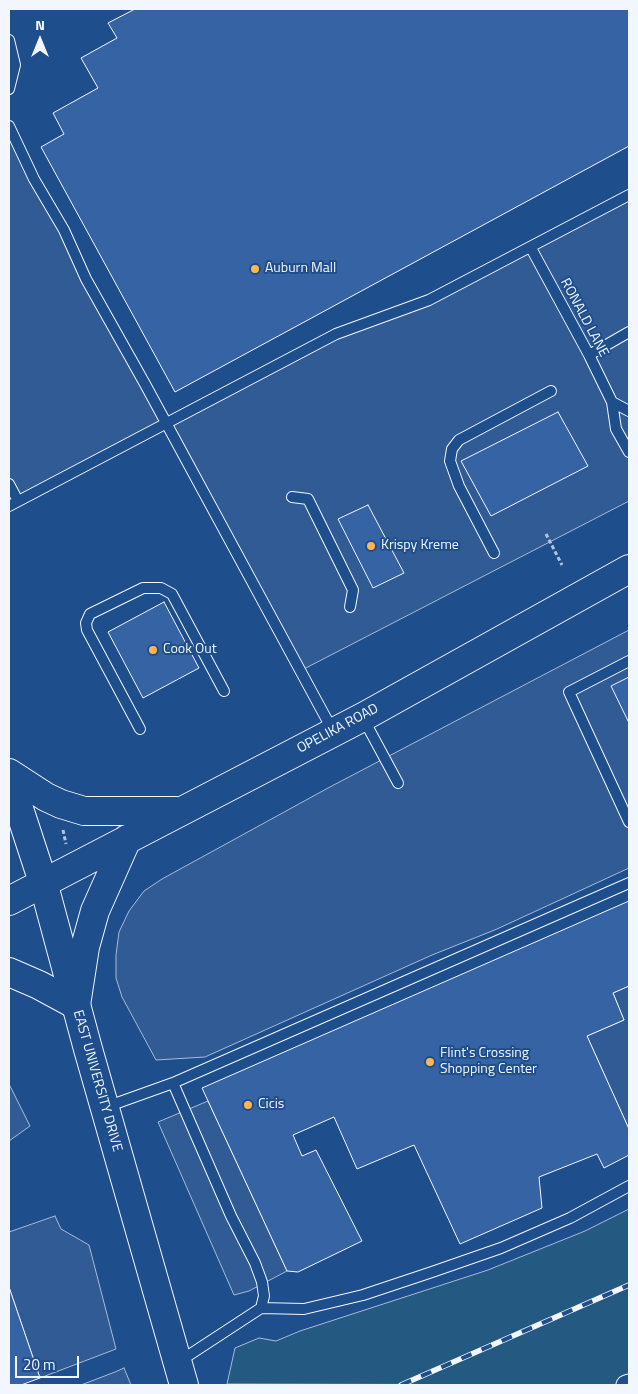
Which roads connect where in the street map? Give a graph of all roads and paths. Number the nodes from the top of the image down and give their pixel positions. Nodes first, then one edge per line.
1 (9, 40) edge
2 (9, 89) edge
3 (9, 126) edge
4 (629, 195) edge
5 (531, 248) junction
6 (629, 332) edge
7 (589, 356) junction
8 (551, 391) dead end
9 (612, 402) junction
10 (629, 411) edge
11 (166, 424) junction
12 (629, 452) edge
13 (9, 484) edge
14 (292, 497) dead end
15 (13, 504) edge
16 (546, 534) dead end
17 (494, 553) dead end
18 (562, 565) dead end
19 (629, 569) edge
20 (350, 607) dead end
21 (629, 661) edge
22 (224, 691) dead end
23 (362, 718) junction
24 (140, 729) dead end
25 (334, 732) junction
26 (9, 773) edge
27 (9, 778) edge
28 (398, 783) dead end
29 (182, 810) junction
30 (629, 822) edge
31 (127, 839) junction
32 (43, 882) junction
33 (629, 883) edge
34 (9, 901) edge
35 (9, 972) edge
36 (76, 1006) junction
37 (173, 1083) junction
38 (104, 1108) junction
39 (629, 1186) edge
40 (261, 1308) junction
41 (181, 1374) edge
42 (629, 1384) edge
43 (626, 1385) edge

1 - 2 lane
3 - 11 lane
4 - 5 lane
5 - 7 lane, RONALD LANE
5 - 11 lane
6 - 7 lane
7 - 9 lane, RONALD LANE
8 - 17 lane
9 - 10 lane
9 - 12 lane, RONALD LANE
11 - 15 lane
11 - 25 lane
13 - 15 lane
14 - 20 lane
16 - 18 path
19 - 23 main road, OPELIKA ROAD
21 - 30 lane
22 - 24 lane
23 - 25 main road, OPELIKA ROAD
23 - 28 lane
25 - 29 main road, OPELIKA ROAD
26 - 29 main road
27 - 32 main road, EAST UNIVERSITY DRIVE
29 - 31 main road, OPELIKA ROAD
31 - 32 main road, OPELIKA ROAD
31 - 36 main road
32 - 34 main road, OPELIKA ROAD
32 - 36 main road, EAST UNIVERSITY DRIVE
33 - 37 lane
35 - 36 main road
36 - 38 main road, EAST UNIVERSITY DRIVE
37 - 38 lane
37 - 40 lane
38 - 41 main road, EAST UNIVERSITY DRIVE
39 - 40 lane
40 - 41 lane
42 - 43 street

